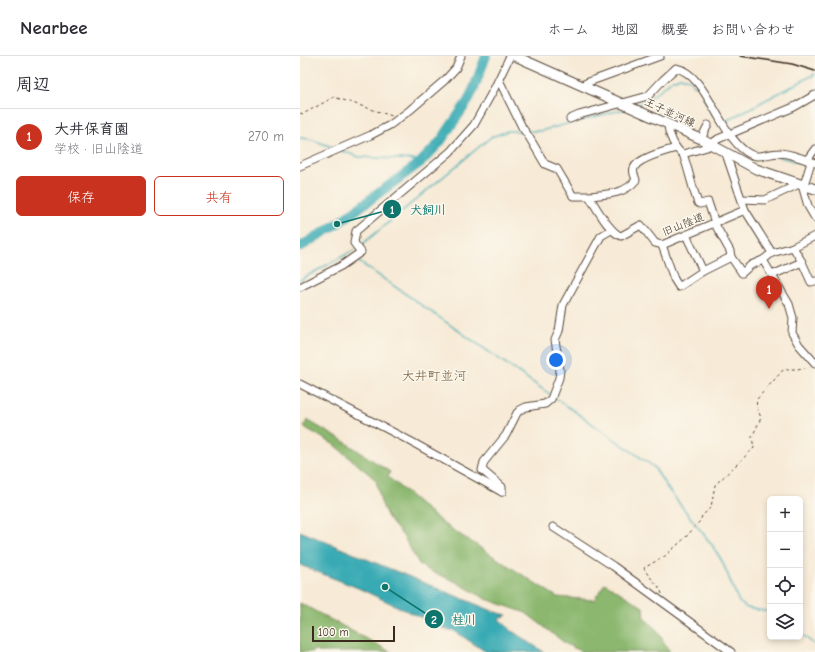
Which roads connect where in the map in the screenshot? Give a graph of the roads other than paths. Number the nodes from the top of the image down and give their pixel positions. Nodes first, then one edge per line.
1 (461, 56) edge
2 (510, 56) edge
3 (515, 56) edge
4 (660, 56) edge
5 (499, 80) junction
6 (584, 86) junction
7 (815, 95) edge
8 (623, 104) junction
9 (570, 119) dead end
10 (668, 124) junction
11 (708, 125) dead end
12 (729, 134) junction
13 (701, 139) junction
14 (710, 144) junction
15 (676, 148) junction
16 (815, 149) edge
17 (683, 154) junction
18 (726, 154) junction
19 (811, 162) edge
20 (300, 166) edge
21 (802, 185) junction
22 (815, 189) edge
23 (589, 196) junction
24 (742, 199) junction
25 (745, 210) junction
26 (815, 218) edge
27 (715, 223) junction
28 (611, 230) junction
29 (686, 234) junction
30 (815, 236) edge
31 (662, 245) junction
32 (793, 247) junction
33 (772, 253) junction
34 (731, 257) junction
35 (763, 260) junction
36 (802, 262) junction
37 (703, 271) junction
38 (772, 275) junction
39 (815, 281) edge
40 (300, 287) edge
41 (815, 363) edge
42 (300, 384) edge
43 (553, 526) dead end
44 (731, 652) edge

1 - 20 street
2 - 5 street
3 - 6 main road, 王子並河線
4 - 6 street
5 - 23 street
5 - 40 street
6 - 8 main road, 王子並河線
7 - 12 street
8 - 9 street
8 - 10 main road, 王子並河線
8 - 12 street
10 - 13 main road, 王子並河線
10 - 15 street
11 - 13 street
12 - 14 street
12 - 19 street
13 - 14 main road, 王子並河線
14 - 17 street
14 - 18 main road, 王子並河線
15 - 17 street
15 - 23 street
16 - 19 street
17 - 27 street
18 - 21 main road, 王子並河線
18 - 24 street
19 - 21 street
21 - 22 main road, 王子並河線
21 - 24 street
21 - 26 street
23 - 28 street
24 - 25 street
25 - 27 street, 旧山陰道
25 - 33 street
27 - 29 street, 旧山陰道
27 - 34 street
28 - 31 street, 旧山陰道
28 - 42 street
29 - 31 street, 旧山陰道
29 - 37 street
30 - 32 street
31 - 37 street
32 - 33 street
32 - 36 street
33 - 35 street
34 - 35 street
34 - 37 street
35 - 38 street
36 - 38 street
36 - 39 street
38 - 41 street
43 - 44 street

